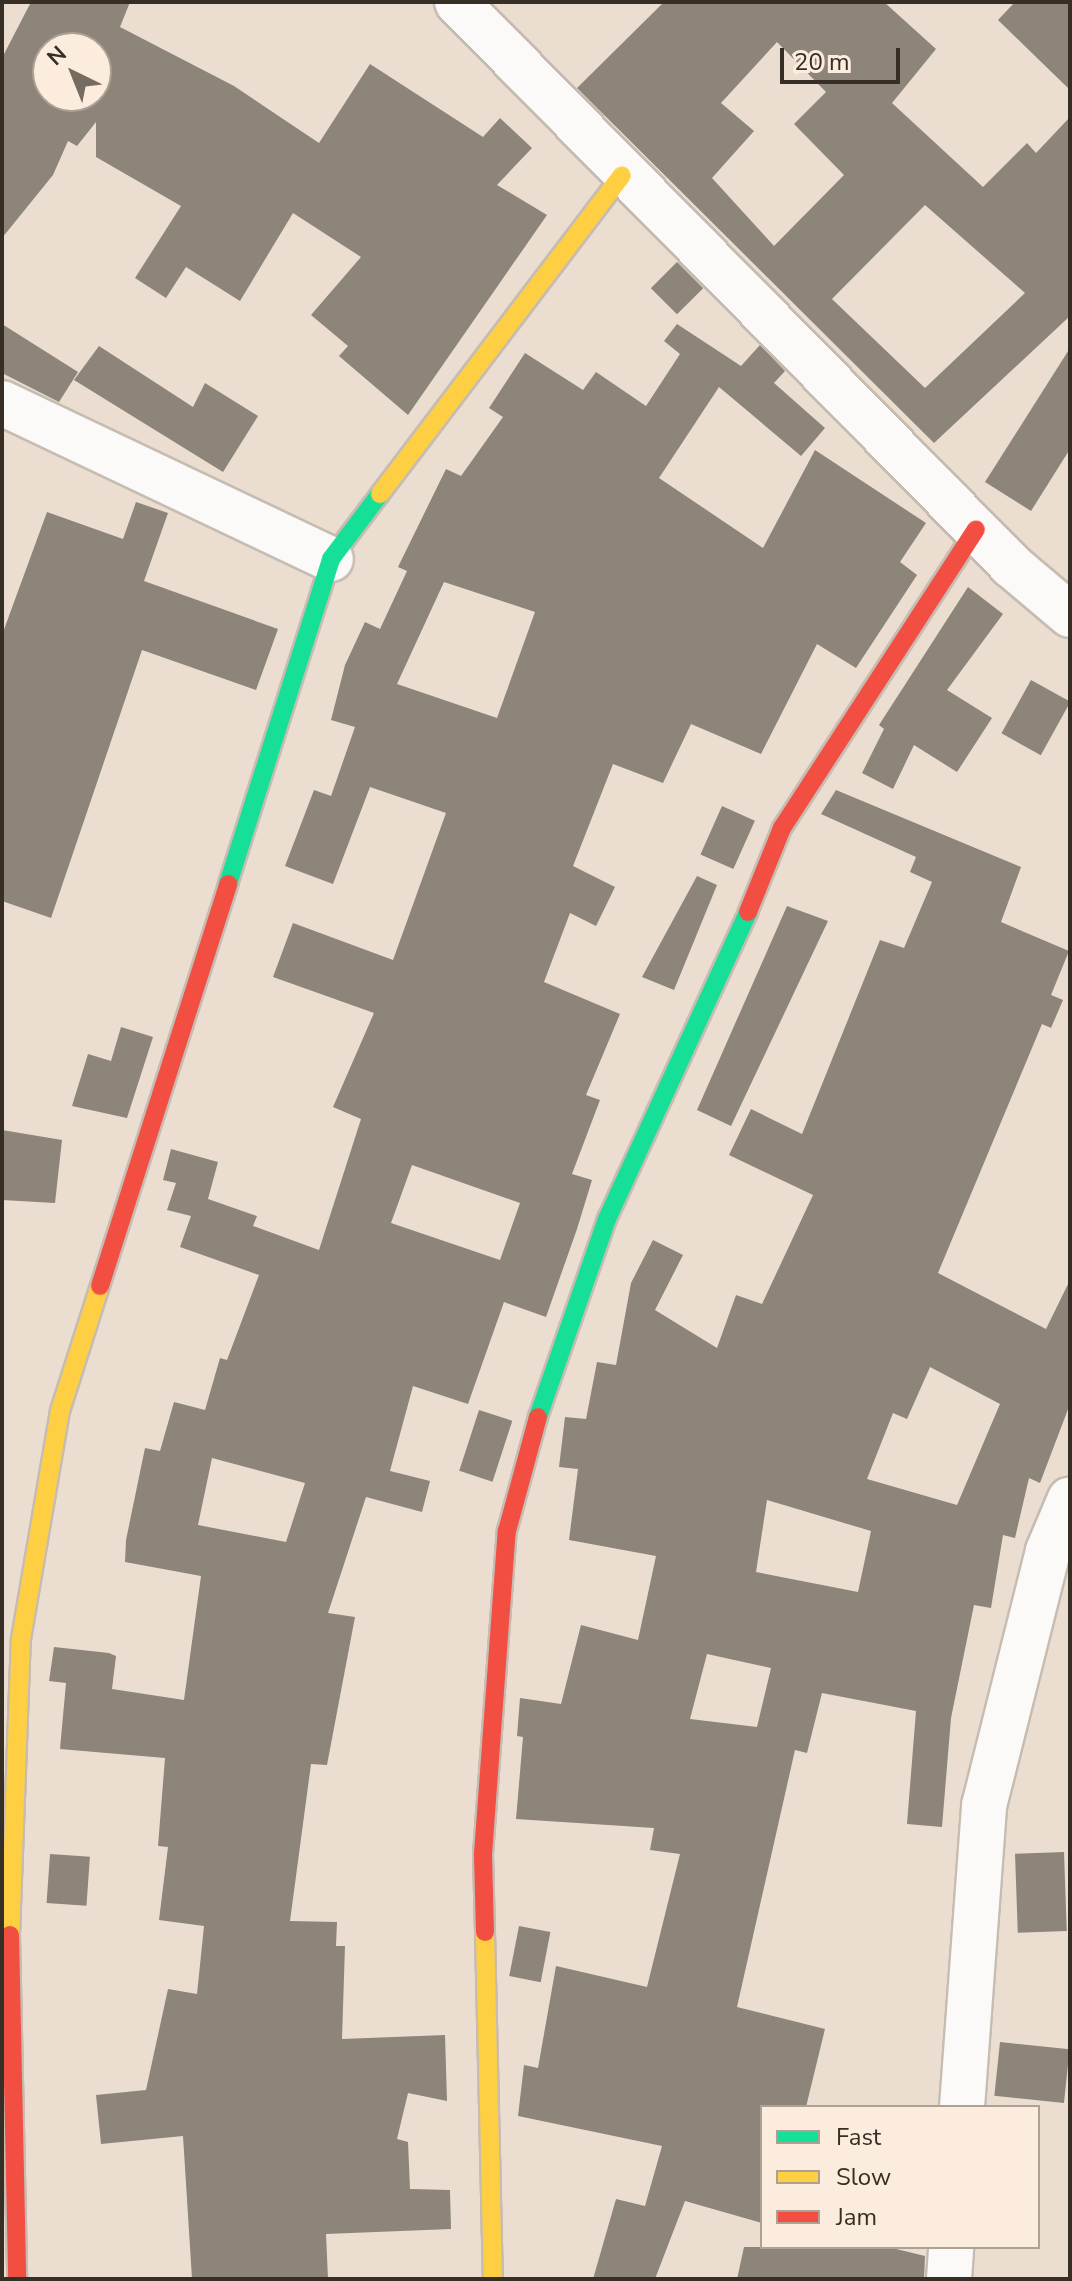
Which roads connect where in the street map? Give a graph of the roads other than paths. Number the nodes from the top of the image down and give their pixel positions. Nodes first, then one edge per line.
1 (457, 2) edge
2 (622, 175) junction
3 (2, 403) edge
4 (976, 529) junction
5 (331, 559) junction
6 (1070, 615) edge
7 (1070, 1499) edge
8 (962, 2105) edge
9 (951, 2249) edge
10 (17, 2279) edge
11 (493, 2279) edge
12 (949, 2279) edge

1 - 2 street
2 - 4 street
2 - 5 street
3 - 5 street
4 - 6 street
4 - 11 street
5 - 10 street
7 - 8 street
9 - 12 street

